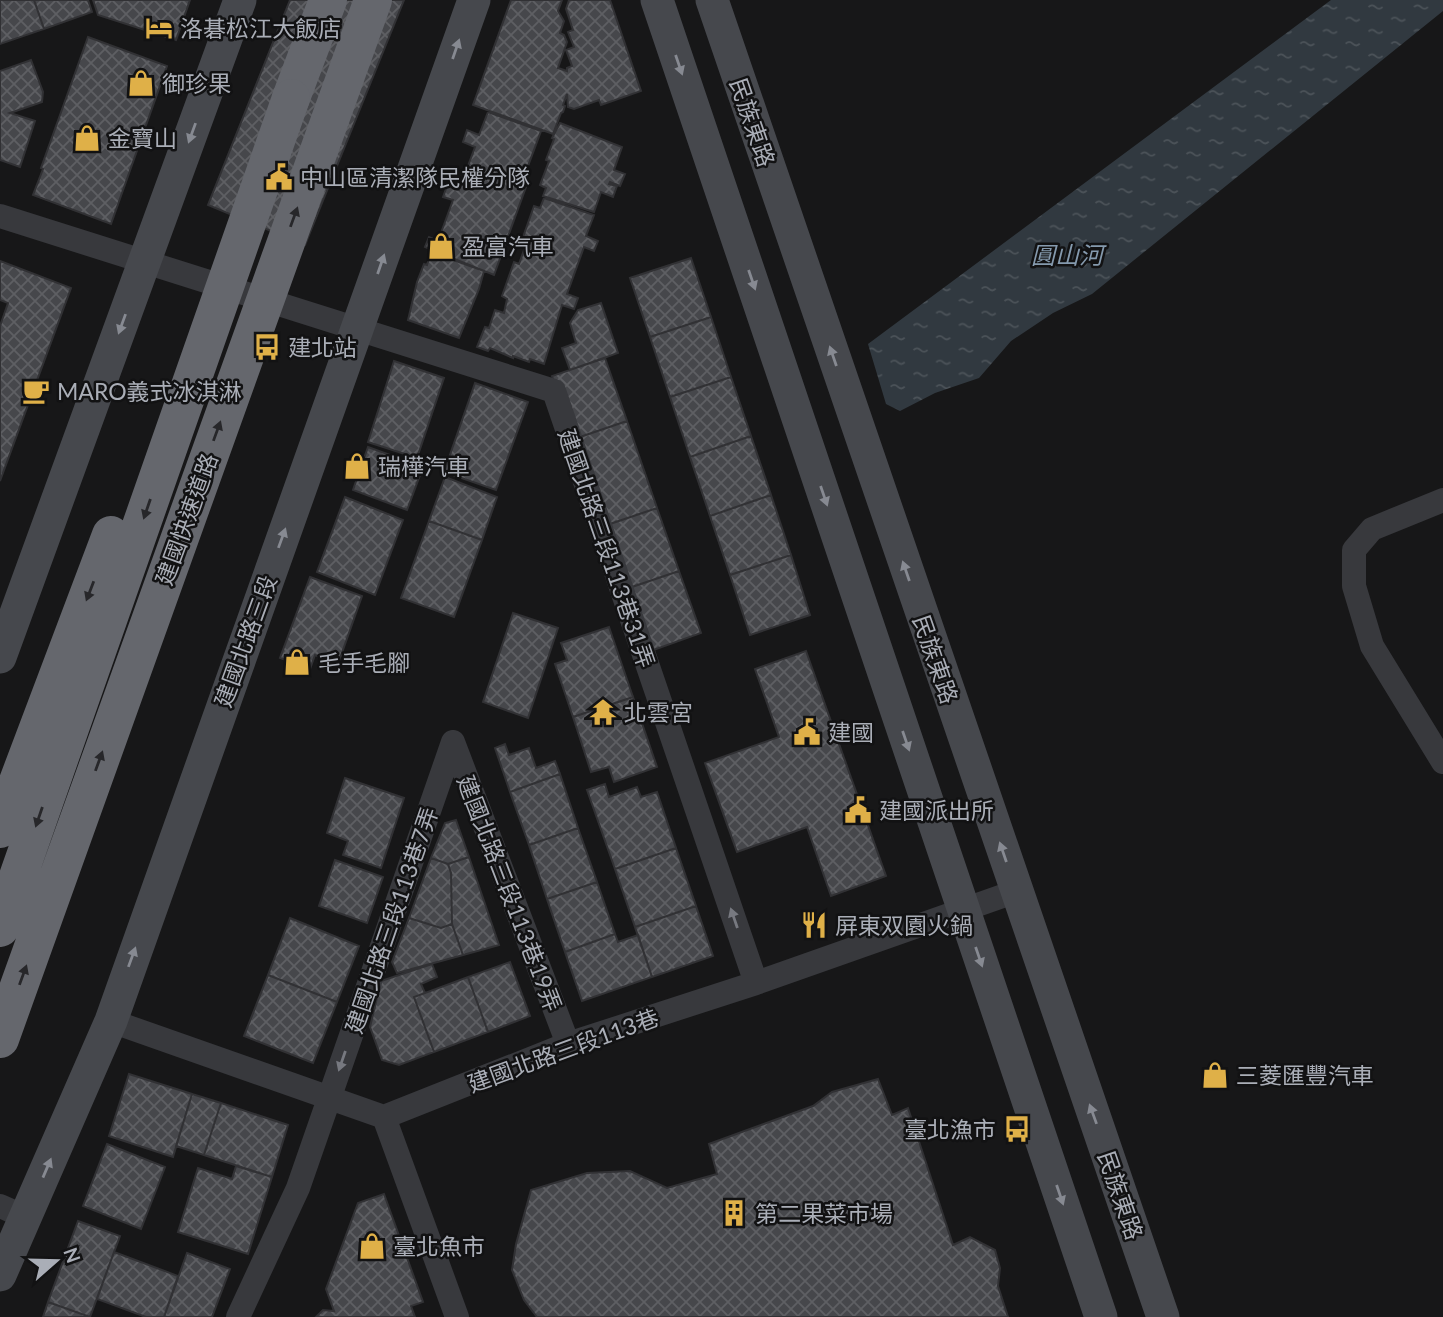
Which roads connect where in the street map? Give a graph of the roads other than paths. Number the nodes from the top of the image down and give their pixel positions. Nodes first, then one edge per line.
1 (240, 0) edge
2 (328, 0) edge
3 (373, 0) edge
4 (474, 0) edge
5 (657, 0) edge
6 (712, 0) edge
7 (291, 98) junction
8 (0, 216) edge
9 (146, 260) junction
10 (358, 328) junction
11 (1443, 500) edge
12 (0, 657) edge
13 (936, 659) junction
14 (884, 676) junction
15 (453, 742) joint
16 (1443, 762) edge
17 (0, 829) edge
18 (1017, 891) junction
19 (963, 909) junction
20 (0, 928) edge
21 (756, 983) junction
22 (111, 1021) junction
23 (0, 1040) edge
24 (568, 1044) junction
25 (329, 1098) junction
26 (384, 1117) junction
27 (13, 1212) edge
28 (0, 1275) edge
29 (238, 1317) edge
30 (457, 1317) edge
31 (1101, 1317) edge
32 (1163, 1317) edge

1 -> 9 street
2 - 7 highway, 建國快速道路
23 -> 3 highway, 建國快速道路, bridge
10 -> 4 street, 建國北路三段
5 -> 14 street
13 -> 6 street, 民族東路
7 -> 17 highway, bridge
7 -> 20 highway, 建國快速道路, bridge
8 - 9 street
9 - 10 street
9 -> 12 street
21 -> 10 street, 建國北路三段113巷31弄
22 -> 10 street, 建國北路三段
11 - 16 street
13 - 14 street
18 -> 13 street, 民族東路
14 -> 19 street
15 - 24 street, 建國北路三段113巷19弄
15 -> 25 street, 建國北路三段113巷7弄
18 - 19 street, 建國北路三段113巷
32 -> 18 street, 民族東路
19 - 21 street, 建國北路三段113巷
19 -> 31 street
21 - 24 street, 建國北路三段113巷
22 - 25 street
27 -> 22 street, 建國北路三段
24 - 26 street, 建國北路三段113巷
25 - 26 street
25 - 29 street, 建國北路三段113巷7弄
26 - 30 street
27 - 28 street, 建國北路三段

